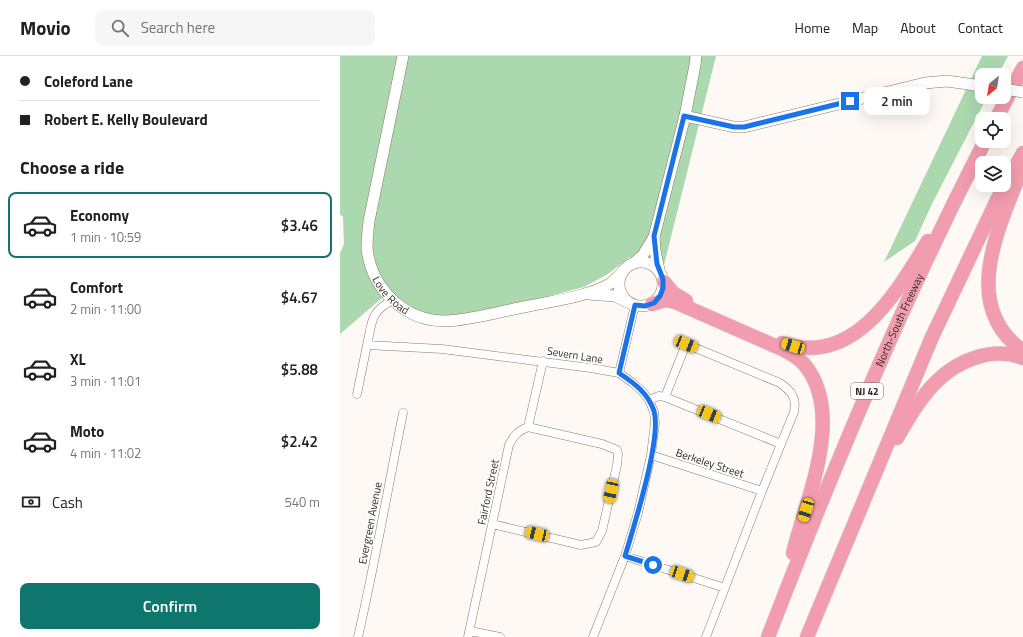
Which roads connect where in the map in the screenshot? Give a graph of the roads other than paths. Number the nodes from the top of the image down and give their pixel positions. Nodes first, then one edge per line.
1 (397, 56) edge
2 (403, 56) edge
3 (408, 56) edge
4 (696, 56) edge
5 (1023, 68) edge
6 (975, 85) edge
7 (1011, 90) edge
8 (1023, 92) edge
9 (394, 103) junction
10 (1000, 112) edge
11 (684, 116) junction
12 (981, 148) edge
13 (1023, 153) edge
14 (1023, 164) edge
15 (963, 182) junction
16 (654, 236) junction
17 (634, 263) junction
18 (622, 273) junction
19 (661, 276) junction
20 (581, 294) junction
21 (392, 300) junction
22 (632, 304) junction
23 (652, 304) junction
24 (367, 345) junction
25 (1023, 351) edge
26 (1023, 358) edge
27 (544, 361) junction
28 (619, 373) junction
29 (358, 394) dead end
30 (665, 397) junction
31 (649, 400) junction
32 (403, 413) dead end
33 (528, 427) junction
34 (781, 444) junction
35 (651, 455) junction
36 (762, 491) junction
37 (858, 513) junction
38 (492, 524) junction
39 (625, 556) junction
40 (724, 588) junction
41 (781, 604) junction
42 (469, 634) edge
43 (358, 637) edge
44 (500, 637) edge
45 (593, 637) edge
46 (706, 637) edge
47 (768, 637) edge
48 (807, 637) edge

1 - 9 street
2 - 9 street, Love Road
3 - 9 street, Love Road
4 - 11 street
5 - 10 highway
6 - 11 street
7 - 8 street, bridge
9 - 21 street, Love Road
11 - 16 street
12 - 15 highway, North-South Freeway / NJ 42
13 - 37 highway
14 - 25 highway
15 - 19 highway
15 - 41 highway, North-South Freeway / NJ 42
16 - 17 street
16 - 19 street
17 - 18 street
17 - 19 street
18 - 20 street, Love Road
18 - 22 street
19 - 23 street
20 - 21 street, Love Road
20 - 22 street, Love Road
21 - 24 street
22 - 23 street
22 - 28 street
23 - 41 highway
24 - 27 street, Severn Lane
24 - 29 street
26 - 37 highway
27 - 28 street, Severn Lane
27 - 33 street
28 - 31 street, Severn Lane
30 - 31 street
30 - 34 street
30 - 34 street
31 - 35 street, Severn Lane
32 - 43 street, Evergreen Avenue
33 - 38 street, Fairford Street
33 - 38 street
34 - 36 street
35 - 36 street, Berkeley Street
35 - 39 street, Severn Lane
36 - 40 street
37 - 48 highway
38 - 42 street, Fairford Street
39 - 40 street
39 - 45 street, Severn Lane
40 - 46 street
41 - 47 highway, North-South Freeway / NJ 42
42 - 44 street

